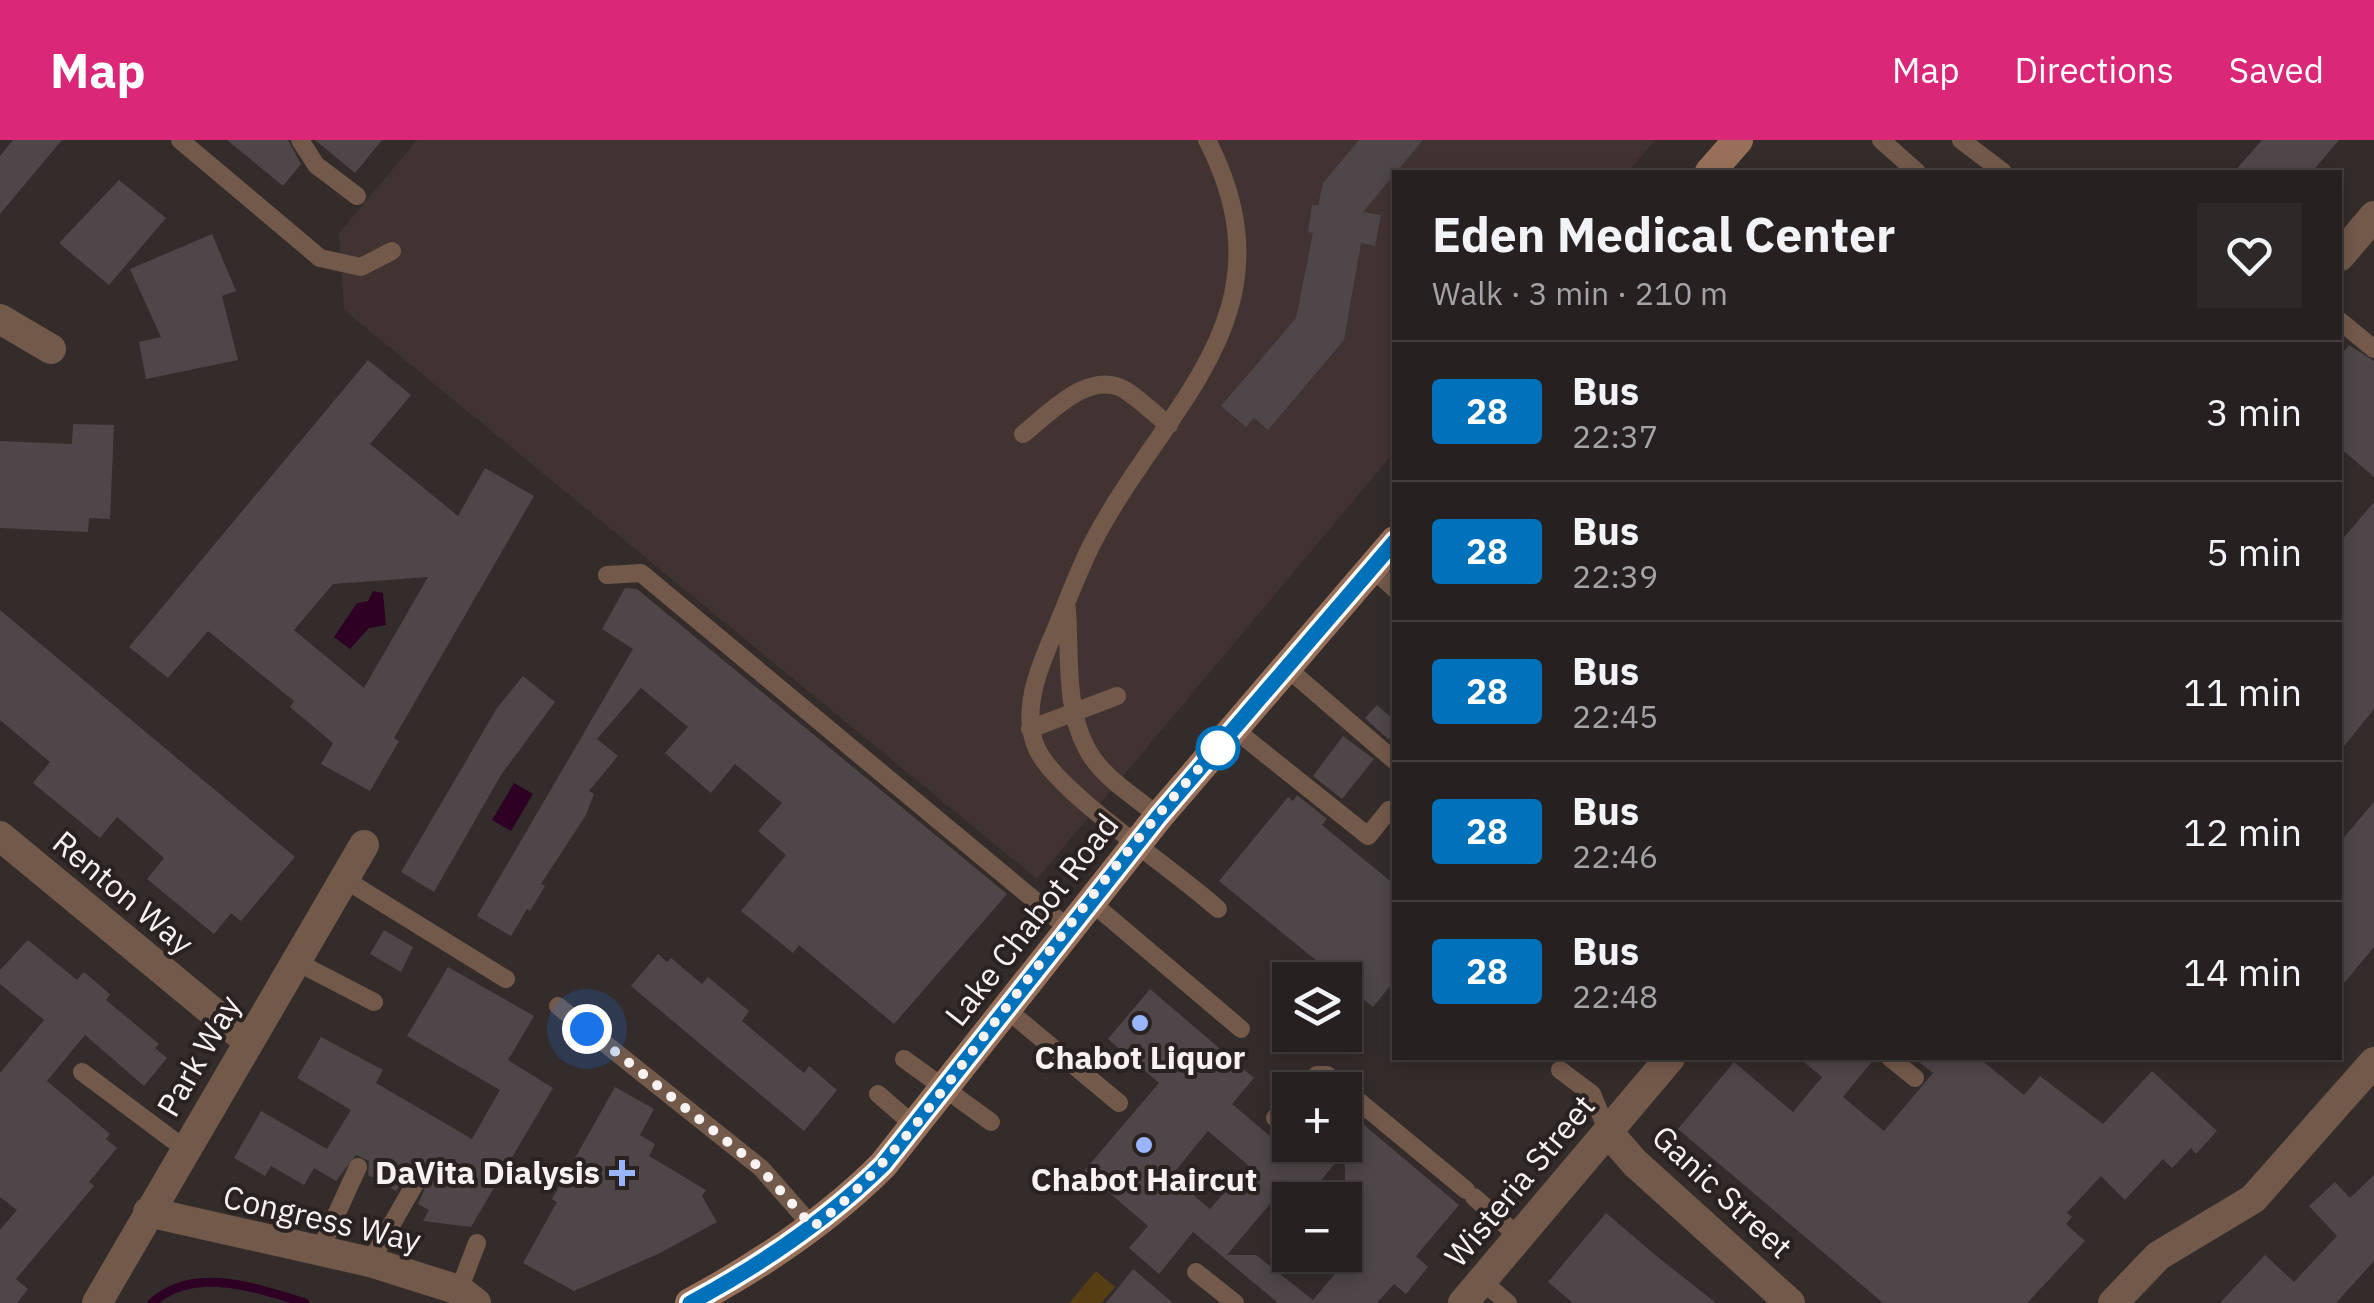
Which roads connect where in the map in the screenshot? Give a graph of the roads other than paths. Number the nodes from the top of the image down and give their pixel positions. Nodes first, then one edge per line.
1 (180, 140) edge
2 (300, 140) edge
3 (1207, 140) edge
4 (1738, 140) edge
5 (1880, 140) edge
6 (1962, 140) edge
7 (1712, 170) edge
8 (1915, 170) edge
9 (2000, 170) edge
10 (357, 196) dead end
11 (2374, 216) edge
12 (392, 251) dead end
13 (2342, 254) edge
14 (0, 320) edge
15 (2342, 323) edge
16 (2374, 348) edge
17 (51, 349) dead end
18 (1169, 425) junction
19 (1024, 434) dead end
20 (1386, 557) edge
21 (607, 575) dead end
22 (1066, 604) junction
23 (1286, 668) junction
24 (1116, 696) dead end
25 (1075, 714) junction
26 (1030, 729) junction
27 (1234, 729) junction
28 (1392, 759) edge
29 (1389, 810) dead end
30 (1159, 816) junction
31 (0, 836) edge
32 (1138, 843) junction
33 (364, 845) dead end
34 (344, 879) junction
35 (1090, 902) junction
36 (1218, 908) dead end
37 (1070, 929) junction
38 (294, 960) junction
39 (506, 979) dead end
40 (374, 1002) dead end
41 (558, 1006) dead end
42 (1005, 1008) junction
43 (1241, 1029) dead end
44 (248, 1042) junction
45 (904, 1058) dead end
46 (1668, 1060) edge
47 (1892, 1060) edge
48 (1560, 1070) dead end
49 (82, 1072) dead end
50 (1915, 1078) dead end
51 (2370, 1078) edge
52 (944, 1090) junction
53 (878, 1094) dead end
54 (1119, 1103) dead end
55 (1362, 1104) edge
56 (991, 1122) dead end
57 (916, 1126) junction
58 (1608, 1132) junction
59 (185, 1150) junction
60 (358, 1167) dead end
61 (416, 1182) dead end
62 (148, 1212) junction
63 (813, 1227) junction
64 (1519, 1237) junction
65 (477, 1243) dead end
66 (320, 1250) junction
67 (370, 1262) junction
68 (1196, 1272) dead end
69 (1472, 1292) edge
70 (468, 1297) edge
71 (710, 1298) edge
72 (97, 1303) edge
73 (1235, 1303) edge
74 (1508, 1303) edge
75 (1790, 1303) edge
76 (2113, 1303) edge

1 - 12 lane
2 - 10 lane
3 - 18 lane
4 - 7 main road
5 - 8 lane
6 - 9 lane
11 - 13 street
14 - 17 street
15 - 16 lane
18 - 19 lane
18 - 22 lane
20 - 23 main road, Lake Chabot Road
21 - 37 lane
22 - 25 lane
22 - 26 lane
23 - 27 main road, Lake Chabot Road
23 - 28 lane
24 - 25 lane
25 - 26 lane
25 - 30 lane
26 - 32 lane
27 - 29 lane
27 - 30 main road, Lake Chabot Road
30 - 32 main road, Lake Chabot Road
31 - 44 street, Renton Way
32 - 35 main road, Lake Chabot Road
32 - 36 lane
33 - 34 street, Park Way
34 - 38 street, Park Way
34 - 39 lane
35 - 37 main road, Lake Chabot Road
35 - 43 lane
37 - 42 main road, Lake Chabot Road
38 - 40 lane
38 - 44 street, Park Way
41 - 63 lane
42 - 52 main road, Lake Chabot Road
42 - 54 lane
44 - 59 street, Park Way
45 - 52 lane
46 - 58 street, Wisteria Street
47 - 50 lane
48 - 58 lane
49 - 59 lane
51 - 76 street
52 - 56 lane
52 - 57 main road, Lake Chabot Road
53 - 57 lane
55 - 64 lane
57 - 63 main road, Lake Chabot Road
58 - 64 street, Wisteria Street
58 - 75 street, Ganic Street
59 - 62 street, Park Way
60 - 66 lane
61 - 67 lane
62 - 66 street, Congress Way
62 - 72 street, Park Way
63 - 71 main road, Lake Chabot Road
64 - 69 street, Wisteria Street
65 - 70 lane
66 - 67 street, Congress Way
67 - 70 street, Congress Way
68 - 73 lane
69 - 74 lane

